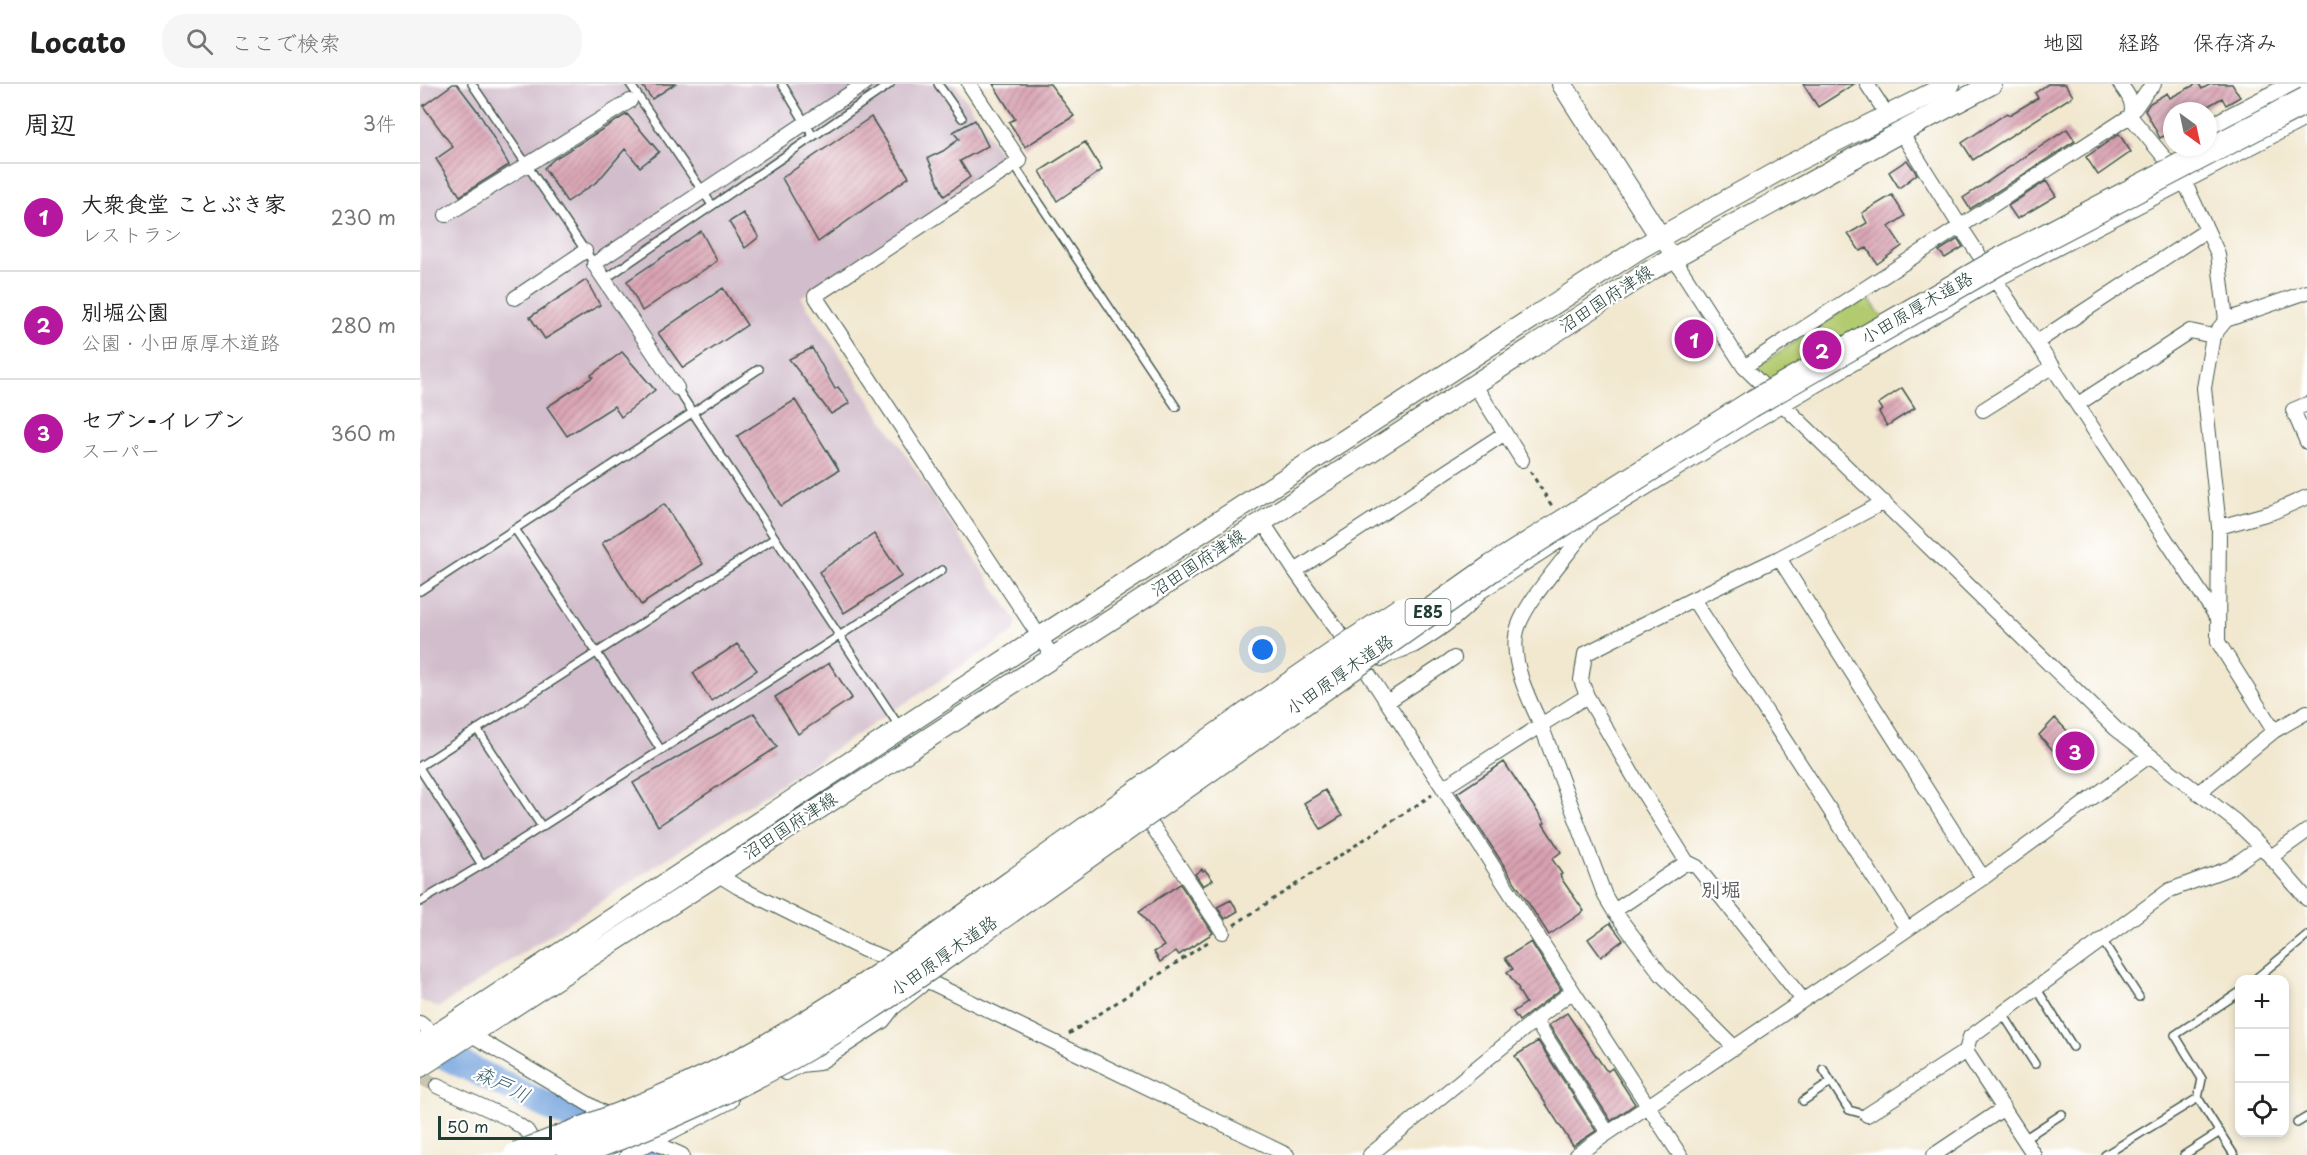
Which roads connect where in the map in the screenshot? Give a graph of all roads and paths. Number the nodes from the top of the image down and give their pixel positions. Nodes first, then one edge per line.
1 (472, 84) edge
2 (630, 84) edge
3 (782, 84) edge
4 (864, 84) edge
5 (890, 84) edge
6 (938, 84) edge
7 (969, 84) edge
8 (1562, 84) edge
9 (1867, 84) edge
10 (1950, 84) edge
11 (1992, 84) edge
12 (2120, 84) edge
13 (2154, 84) edge
14 (2302, 84) edge
15 (630, 100) dead end
16 (2307, 100) edge
17 (2131, 114) junction
18 (1888, 116) junction
19 (2307, 117) edge
20 (962, 118) dead end
21 (805, 123) junction
22 (2217, 128) edge
23 (1901, 132) junction
24 (813, 136) junction
25 (2165, 156) edge
26 (526, 164) junction
27 (1014, 165) junction
28 (2184, 182) junction
29 (704, 192) junction
30 (712, 205) junction
31 (446, 215) dead end
32 (1960, 226) junction
33 (2207, 230) junction
34 (1660, 237) junction
35 (585, 251) junction
36 (1672, 257) junction
37 (594, 264) junction
38 (605, 279) junction
39 (1996, 280) junction
40 (2307, 292) edge
41 (515, 298) dead end
42 (2226, 320) junction
43 (2213, 336) junction
44 (2037, 342) junction
45 (2053, 366) junction
46 (1744, 367) junction
47 (759, 369) dead end
48 (1474, 384) junction
49 (677, 388) junction
50 (2078, 404) junction
51 (2307, 404) edge
52 (1782, 405) junction
53 (1176, 407) dead end
54 (1983, 410) dead end
55 (693, 412) junction
56 (1505, 433) junction
57 (2307, 442) edge
58 (1522, 460) joint
59 (2307, 496) edge
60 (1884, 502) junction
61 (1552, 506) dead end
62 (1262, 521) junction
63 (1591, 522) junction
64 (2219, 527) junction
65 (515, 529) junction
66 (775, 538) junction
67 (1779, 558) junction
68 (942, 570) dead end
69 (1295, 572) junction
70 (420, 591) edge
71 (1693, 599) junction
72 (2218, 619) junction
73 (839, 635) junction
74 (1040, 637) junction
75 (596, 652) junction
76 (1053, 657) junction
77 (1454, 658) dead end
78 (1366, 670) junction
79 (1587, 696) junction
80 (1387, 702) junction
81 (2307, 712) edge
82 (1541, 725) junction
83 (477, 729) junction
84 (900, 729) junction
85 (2274, 731) junction
86 (661, 750) junction
87 (2149, 756) junction
88 (420, 768) edge
89 (1443, 788) junction
90 (2198, 793) junction
91 (1151, 824) junction
92 (542, 827) junction
93 (2307, 831) edge
94 (2261, 846) junction
95 (2271, 857) junction
96 (1686, 862) junction
97 (482, 865) junction
98 (717, 874) junction
99 (1983, 878) junction
100 (2307, 899) edge
101 (420, 902) edge
102 (1614, 911) junction
103 (1907, 929) junction
104 (1223, 932) junction
105 (2307, 936) edge
106 (2103, 940) junction
107 (2260, 975) edge
108 (928, 981) junction
109 (2037, 989) junction
110 (1573, 991) junction
111 (2235, 995) edge
112 (2139, 997) dead end
113 (1803, 1000) junction
114 (2003, 1014) junction
115 (1535, 1020) junction
116 (430, 1033) edge
117 (467, 1035) junction
118 (1055, 1043) junction
119 (2073, 1047) dead end
120 (1735, 1048) junction
121 (1966, 1051) junction
122 (2035, 1064) dead end
123 (421, 1067) edge
124 (1823, 1069) dead end
125 (1831, 1082) junction
126 (437, 1086) tunnel mouth
127 (2198, 1098) junction
128 (1803, 1101) dead end
129 (1648, 1106) junction
130 (2004, 1108) junction
131 (2062, 1114) dead end
132 (1866, 1115) joint
133 (2307, 1117) edge
134 (2297, 1123) dead end
135 (2220, 1132) junction
136 (1608, 1133) junction
137 (2024, 1139) junction
138 (653, 1143) junction
139 (517, 1155) edge
140 (542, 1155) edge
141 (571, 1155) edge
142 (627, 1155) edge
143 (682, 1155) edge
144 (1287, 1155) edge
145 (1370, 1155) edge
146 (1576, 1155) edge
147 (1680, 1155) edge
148 (1934, 1155) edge
149 (2034, 1155) edge
150 (2105, 1155) edge
151 (2184, 1155) edge
152 (2234, 1155) edge

1 - 26 lane
2 - 29 lane
3 - 21 lane
4 - 21 street
5 - 24 lane
6 - 20 lane
7 - 27 street
8 - 34 main road
9 - 18 street
10 - 18 main road, 沼田国府津線
11 - 23 main road, 沼田国府津線
12 - 17 street
13 - 17 street
14 - 22 highway
15 - 26 street
16 - 141 highway, 小田原厚木道路 / E85, bridge
17 - 28 street
17 - 32 street
18 - 34 main road, 沼田国府津線
19 - 28 street
21 - 24 lane
21 - 29 street
23 - 32 street
23 - 36 main road, 沼田国府津線
24 - 30 lane
25 - 139 highway, 小田原厚木道路 / E85, bridge
26 - 31 street
26 - 35 lane
27 - 53 lane
27 - 74 street
28 - 33 street
28 - 39 street
29 - 30 lane
29 - 37 street
30 - 38 lane
32 - 39 street
32 - 46 street
33 - 42 street
33 - 44 street
34 - 36 street
34 - 74 main road, 沼田国府津線
35 - 37 lane
35 - 41 street
36 - 46 street
36 - 48 main road, 沼田国府津線
37 - 38 lane
37 - 49 street
38 - 49 lane
39 - 44 street
39 - 52 street
40 - 42 street
42 - 43 street
43 - 50 street
43 - 64 street
44 - 45 street
45 - 50 street
45 - 54 street
46 - 52 street
47 - 55 lane
48 - 56 street
48 - 62 main road, 沼田国府津線
49 - 55 lane
50 - 72 street
51 - 57 street
52 - 60 street
52 - 63 street
55 - 65 lane
55 - 66 lane
56 - 58 street
56 - 69 street
58 - 61 path
59 - 64 street
60 - 67 street
60 - 87 street
62 - 69 street
62 - 76 main road, 沼田国府津線
63 - 78 street
63 - 82 street
64 - 72 street
65 - 70 lane
65 - 75 lane
66 - 73 lane
66 - 75 lane
67 - 71 street
67 - 99 street
68 - 73 lane
69 - 78 street
71 - 79 street
71 - 103 street
72 - 85 street
73 - 84 lane
73 - 86 lane
74 - 76 street
74 - 84 main road, 沼田国府津線
75 - 83 lane
75 - 86 lane
76 - 98 main road, 沼田国府津線
77 - 80 street
78 - 80 street
78 - 91 street
79 - 82 street
79 - 96 street
80 - 89 street
81 - 85 street
82 - 89 street
82 - 102 street
83 - 88 lane
83 - 92 lane
84 - 116 main road, 沼田国府津線
85 - 90 street
86 - 92 lane
87 - 90 street
87 - 99 street
88 - 97 lane
89 - 104 path
89 - 110 street
90 - 94 street
91 - 104 street
91 - 108 street
92 - 97 lane
93 - 95 street
94 - 95 street
94 - 106 street
95 - 100 street
96 - 102 street
96 - 113 street
97 - 101 lane
98 - 108 street
98 - 117 main road, 沼田国府津線
99 - 103 street
102 - 120 street
103 - 113 street
104 - 118 path
105 - 107 lane
106 - 109 street
106 - 112 lane
108 - 118 street
108 - 138 street
109 - 114 street
109 - 119 lane
110 - 115 street
110 - 129 street
111 - 127 lane
113 - 120 street
114 - 121 street
114 - 122 lane
115 - 136 street
115 - 145 street
117 - 123 main road, 沼田国府津線
117 - 138 street
118 - 144 street
120 - 129 street
121 - 130 street
121 - 132 street
124 - 125 lane
125 - 128 lane
125 - 132 lane
126 - 140 street
127 - 135 lane
127 - 150 lane
129 - 136 street
129 - 147 street
130 - 137 street
130 - 148 street
131 - 137 lane
133 - 134 lane
135 - 151 lane
135 - 152 lane
136 - 146 street
137 - 149 street
138 - 142 street
138 - 143 street

